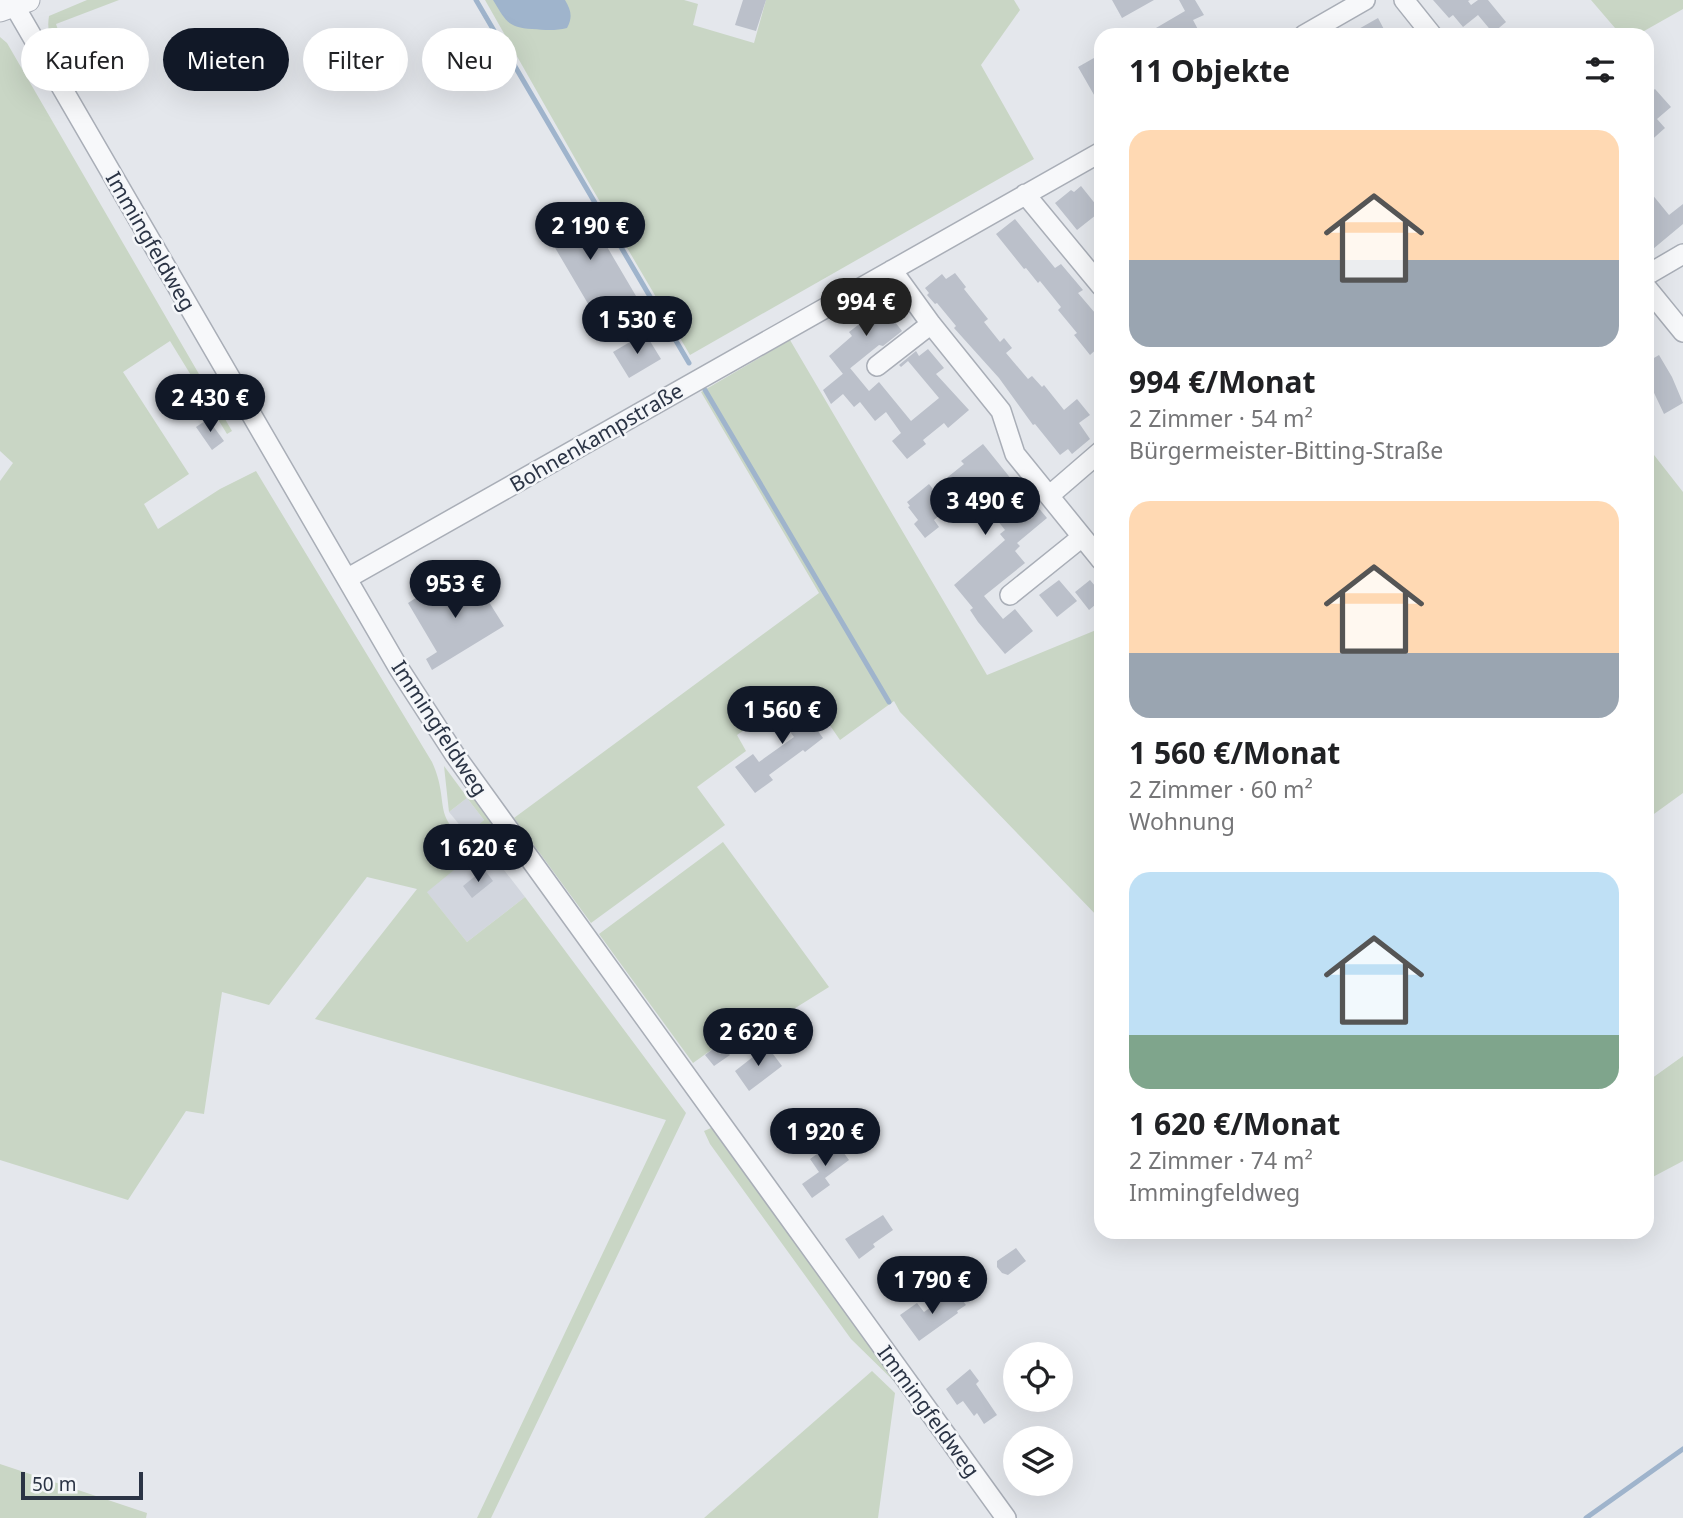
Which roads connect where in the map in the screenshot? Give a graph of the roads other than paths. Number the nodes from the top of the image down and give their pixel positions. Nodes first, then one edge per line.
1 (1365, 0) edge
2 (1404, 0) edge
3 (13, 4) edge
4 (1316, 28) edge
5 (1426, 28) edge
6 (1094, 156) edge
7 (1025, 194) junction
8 (1683, 254) edge
9 (892, 270) junction
10 (1654, 271) edge
11 (1094, 278) edge
12 (1654, 297) edge
13 (931, 324) junction
14 (1683, 332) edge
15 (877, 366) dead end
16 (1094, 457) edge
17 (1049, 495) junction
18 (1082, 537) junction
19 (1094, 551) edge
20 (348, 578) junction
21 (1010, 595) dead end
22 (1006, 1518) edge

1 - 4 street
2 - 5 street
3 - 20 street, Immingfeldweg
6 - 7 street, Bohnenkampstraße
7 - 9 street, Bohnenkampstraße
7 - 11 street
8 - 10 street
9 - 13 street
9 - 20 street, Bohnenkampstraße
12 - 14 street
13 - 15 street
13 - 17 street
16 - 17 street
17 - 18 street
18 - 19 street
18 - 21 street
20 - 22 street, Immingfeldweg

